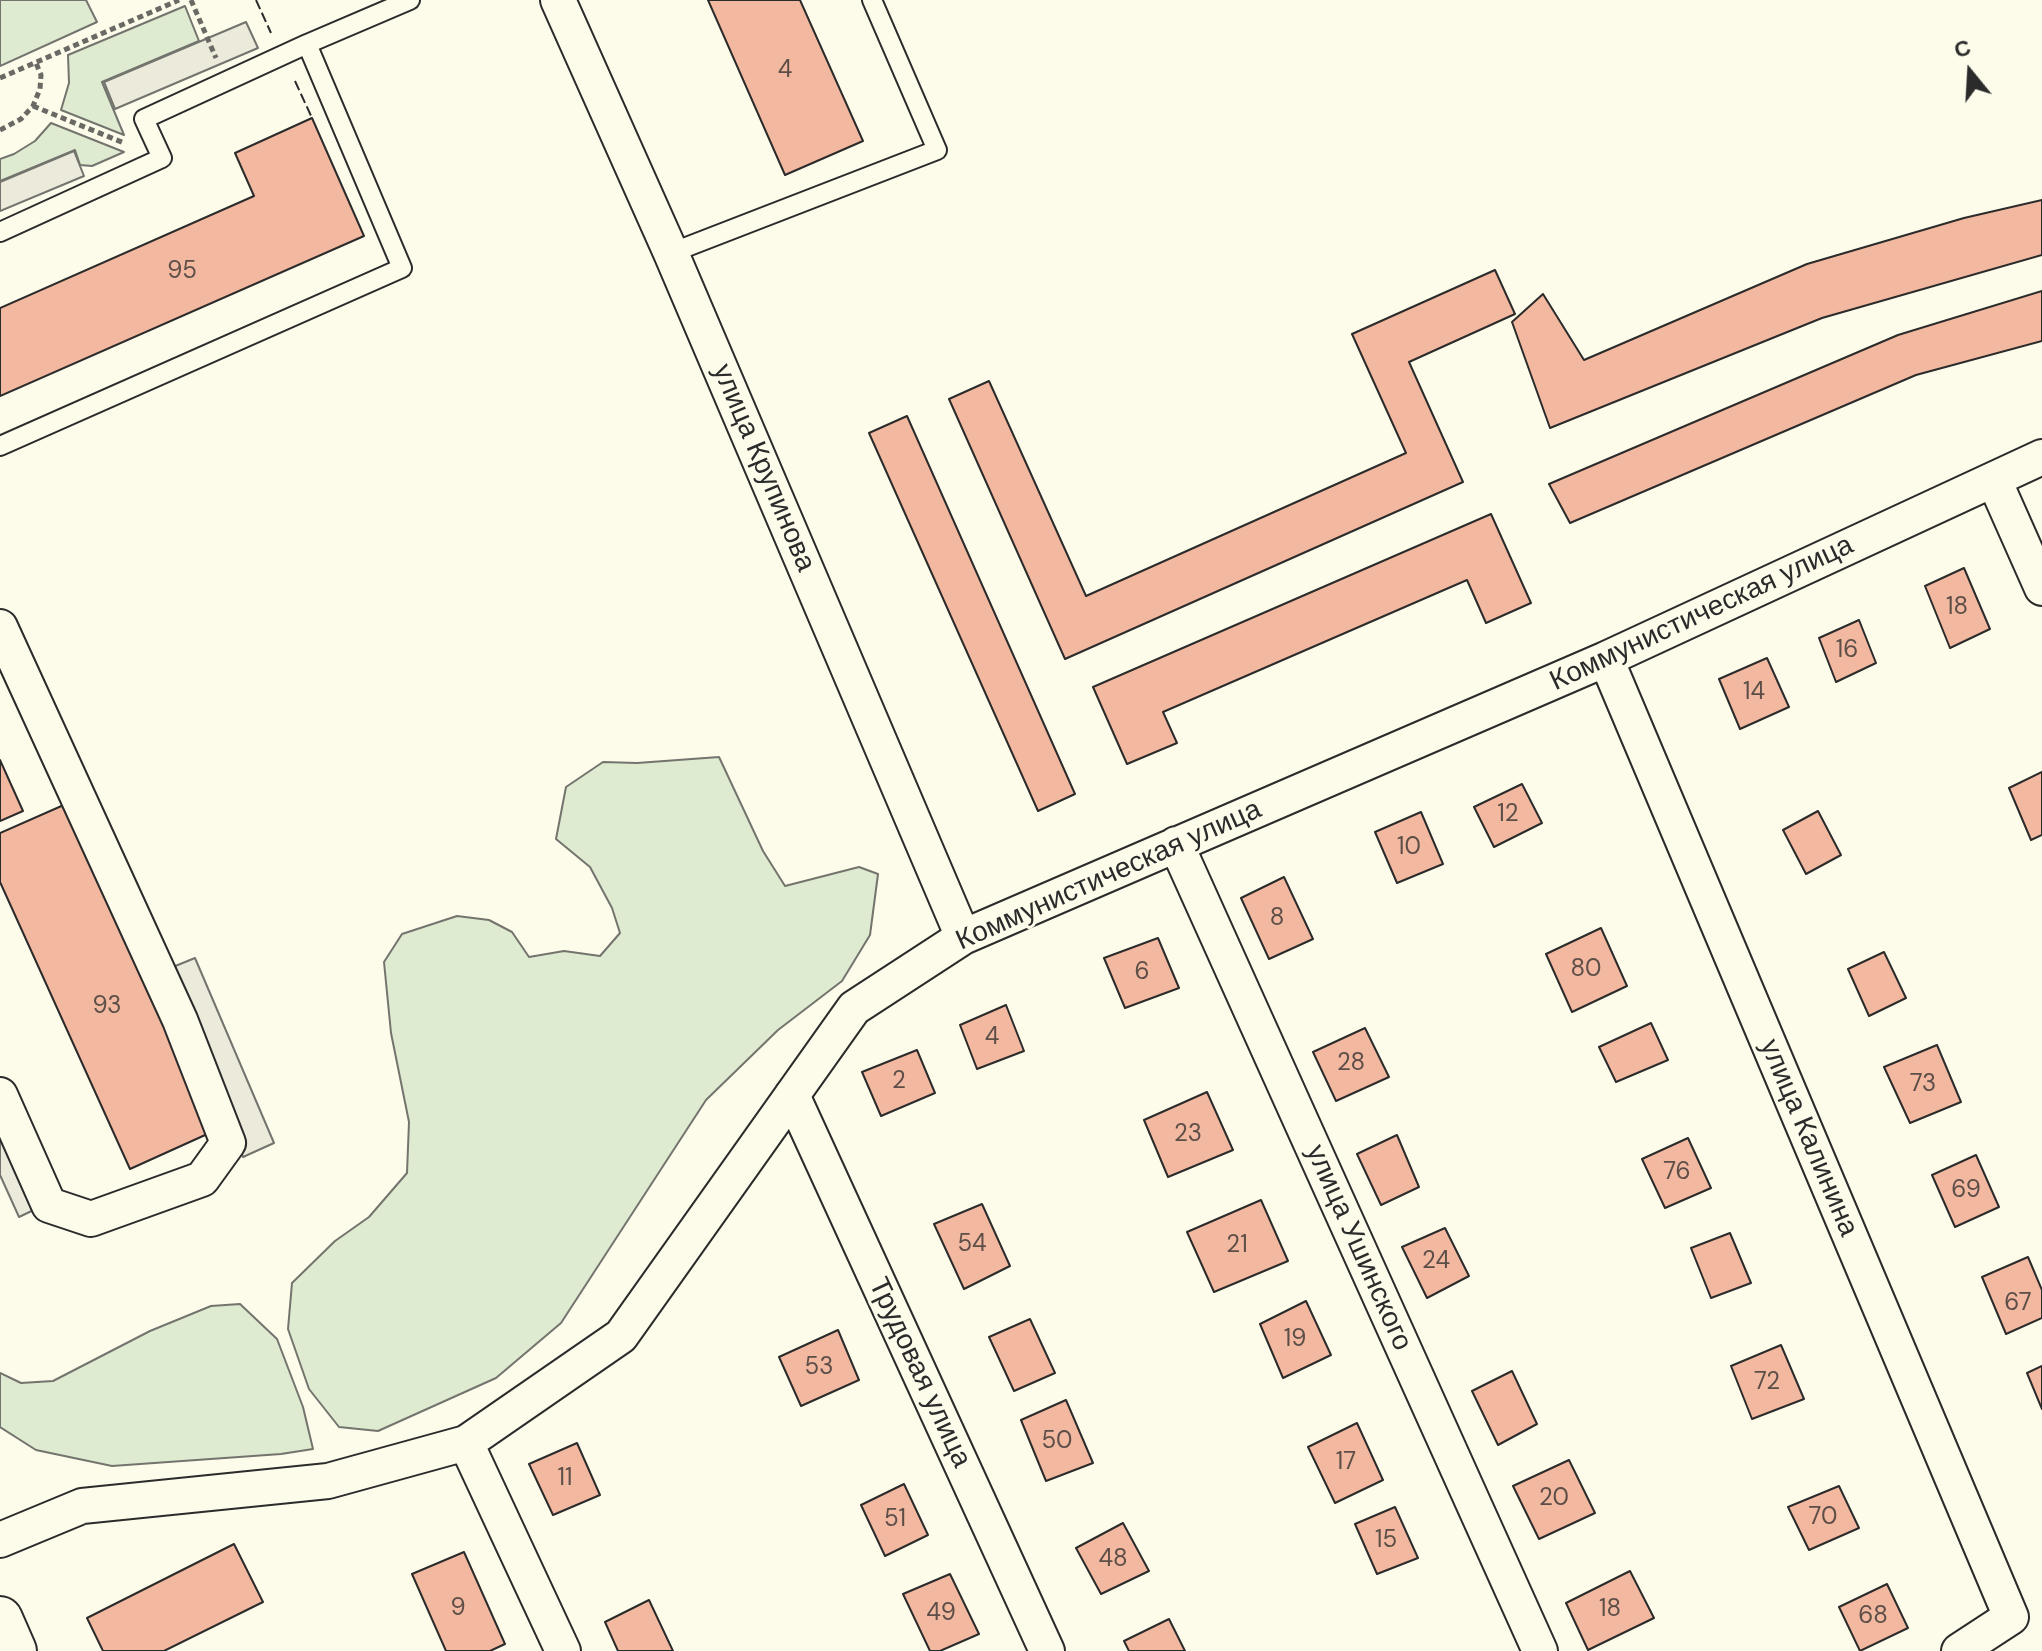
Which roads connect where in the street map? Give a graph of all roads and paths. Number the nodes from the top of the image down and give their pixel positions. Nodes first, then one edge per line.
1 (179, 0) edge
2 (191, 0) edge
3 (410, 0) edge
4 (558, 0) edge
5 (872, 0) edge
6 (307, 44) junction
7 (36, 62) junction
8 (0, 78) edge
9 (226, 81) junction
10 (33, 106) junction
11 (0, 130) edge
12 (162, 158) junction
13 (0, 232) edge
14 (671, 253) junction
15 (0, 446) edge
16 (2042, 457) edge
17 (1994, 480) junction
18 (2042, 588) edge
19 (0, 627) edge
20 (1606, 659) junction
21 (1176, 844) junction
22 (963, 937) junction
23 (0, 1095) edge
24 (792, 1095) junction
25 (466, 1443) junction
26 (0, 1540) edge
27 (0, 1619) edge
28 (14, 1651) edge
29 (563, 1651) edge
30 (1047, 1651) edge
31 (1540, 1651) edge
32 (1959, 1651) edge

1 - 7 path
2 - 9 path
3 - 6 lane
4 - 14 street, улица Крупинова
5 - 14 lane
6 - 9 lane
6 - 15 lane
7 - 8 path
7 - 10 path
9 - 12 lane
10 - 11 path
10 - 12 path
12 - 13 lane
14 - 22 street, улица Крупинова
16 - 17 street, Коммунистическая улица
17 - 18 street
17 - 20 street, Коммунистическая улица
19 - 23 street
20 - 21 street, Коммунистическая улица
20 - 32 street, улица Калинина
21 - 22 street, Коммунистическая улица
21 - 31 street, улица Ушинского
22 - 24 street, Коммунистическая улица
24 - 25 street, Коммунистическая улица
24 - 30 street, Трудовая улица
25 - 26 street, Коммунистическая улица
25 - 29 street
27 - 28 street

